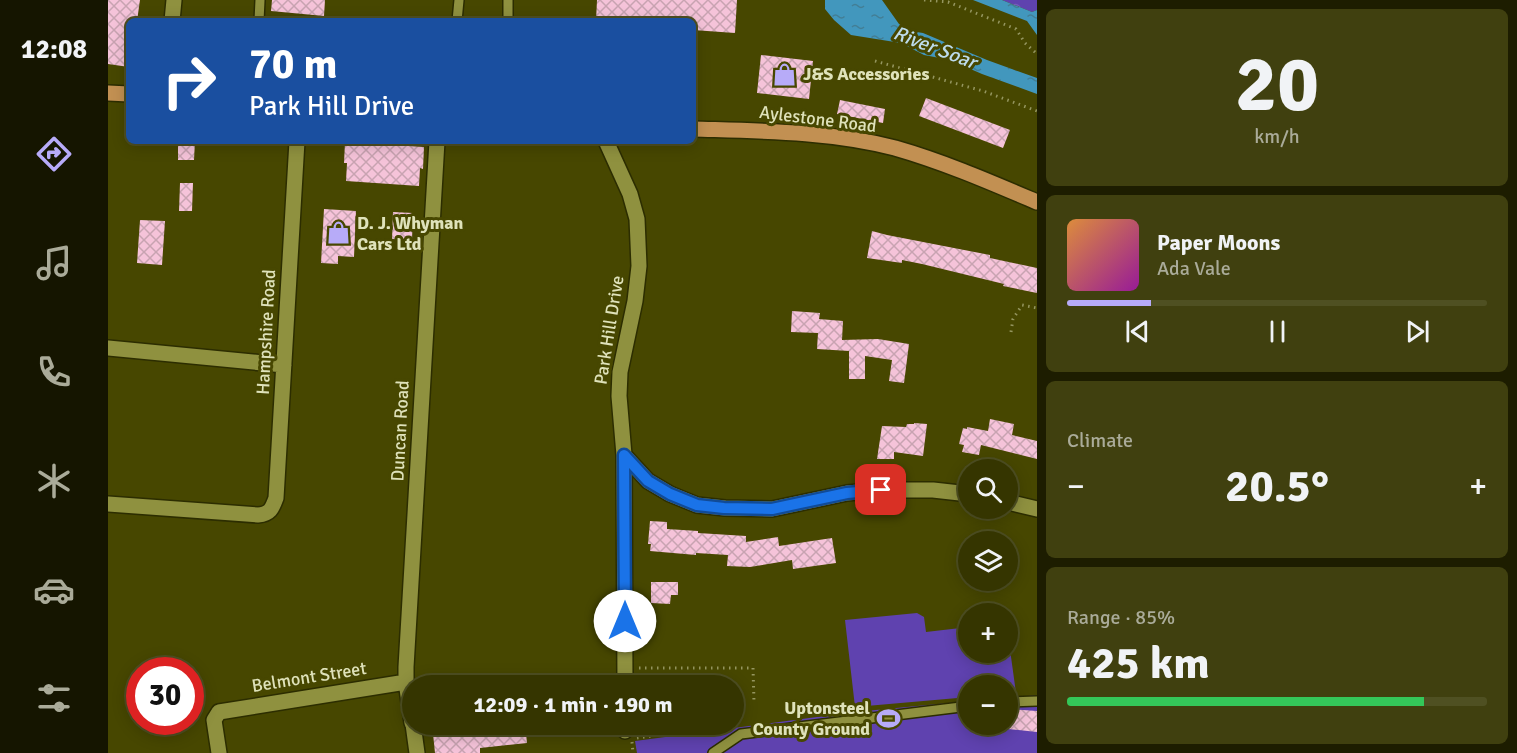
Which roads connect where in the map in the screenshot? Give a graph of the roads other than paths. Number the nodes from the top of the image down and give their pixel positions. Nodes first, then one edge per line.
1 (174, 0) edge
2 (260, 0) edge
3 (459, 0) edge
4 (508, 0) edge
5 (172, 18) edge
6 (259, 18) edge
7 (457, 18) edge
8 (508, 18) edge
9 (108, 93) edge
10 (126, 94) edge
11 (696, 129) edge
12 (297, 144) edge
13 (437, 144) edge
14 (607, 144) edge
15 (1037, 202) edge
16 (108, 348) edge
17 (284, 364) junction
18 (624, 455) junction
19 (958, 493) edge
20 (108, 504) edge
21 (1018, 504) edge
22 (1037, 509) edge
23 (406, 675) edge
24 (625, 675) edge
25 (402, 683) edge
26 (1037, 701) edge
27 (1018, 702) edge
28 (958, 707) edge
29 (415, 735) edge
30 (219, 753) edge
31 (417, 753) edge
32 (713, 753) edge

1 - 5 street
2 - 6 lane
3 - 7 lane
4 - 8 lane
9 - 10 main road
11 - 15 main road, Aylestone Road
12 - 17 street, Hampshire Road
13 - 23 street, Duncan Road
14 - 18 street, Park Hill Drive
16 - 17 street
17 - 20 street, Hampshire Road
18 - 19 street
18 - 24 street, Park Hill Drive
21 - 22 street
25 - 30 street, Belmont Street
26 - 27 lane
28 - 32 lane
29 - 31 street, Duncan Road

